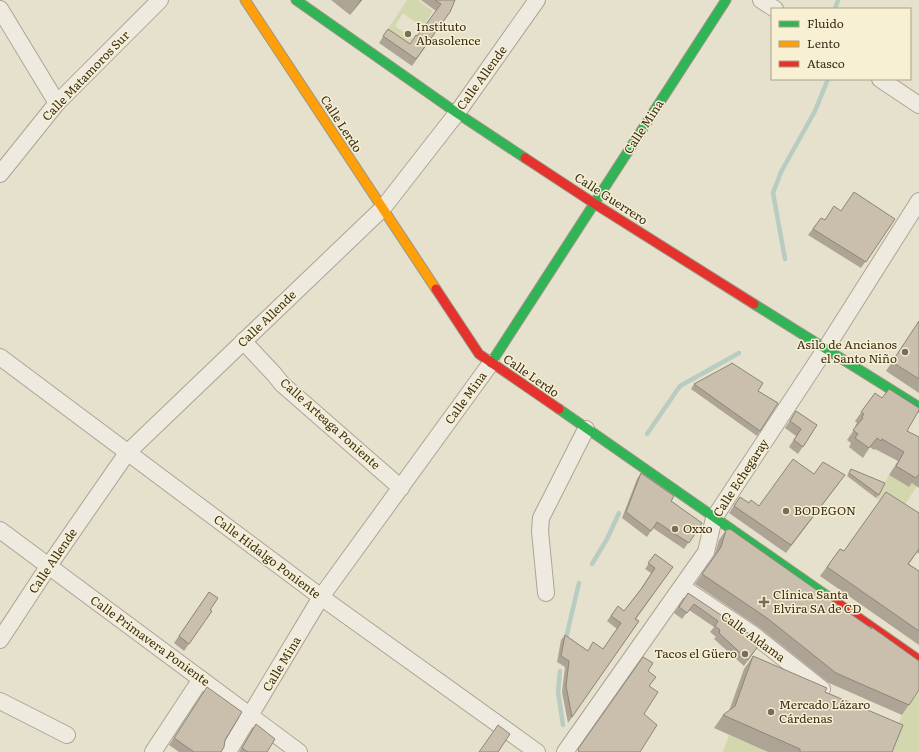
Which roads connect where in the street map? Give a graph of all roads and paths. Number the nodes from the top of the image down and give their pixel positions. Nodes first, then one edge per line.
1 (160, 0) edge
2 (245, 0) edge
3 (296, 0) edge
4 (537, 0) edge
5 (726, 0) edge
6 (761, 0) edge
7 (773, 8) edge
8 (0, 9) edge
9 (882, 80) edge
10 (57, 103) junction
11 (919, 105) edge
12 (457, 113) junction
13 (0, 174) edge
14 (919, 201) edge
15 (595, 204) junction
16 (382, 208) junction
17 (243, 342) junction
18 (826, 348) junction
19 (0, 357) edge
20 (491, 363) junction
21 (919, 407) edge
22 (586, 429) junction
23 (128, 453) junction
24 (402, 488) junction
25 (714, 518) junction
26 (0, 530) edge
27 (48, 567) junction
28 (682, 587) junction
29 (546, 593) dead end
30 (321, 597) junction
31 (0, 640) edge
32 (919, 660) edge
33 (201, 679) junction
34 (822, 689) edge
35 (0, 700) edge
36 (251, 716) junction
37 (67, 735) dead end
38 (153, 752) edge
39 (228, 752) edge
40 (299, 752) edge
41 (537, 752) edge
42 (564, 752) edge

1 - 10 street, Calle Matamoros Sur
2 - 16 street, Calle Lerdo
3 - 12 street, Calle Guerrero
4 - 12 street, Calle Allende
5 - 15 street, Calle Mina
6 - 7 street
8 - 10 street
9 - 11 street
10 - 13 street, Calle Matamoros Sur
12 - 15 street, Calle Guerrero
12 - 16 street, Calle Allende
14 - 18 street, Calle Echegaray
15 - 18 street, Calle Guerrero
15 - 20 street, Calle Mina
16 - 17 street, Calle Allende
16 - 20 street, Calle Lerdo
17 - 23 street, Calle Allende
17 - 24 street, Calle Arteaga Poniente
18 - 21 street, Calle Guerrero
18 - 25 street, Calle Echegaray
19 - 23 street, Calle Hidalgo Poniente
20 - 22 street, Calle Lerdo
20 - 24 street, Calle Mina
22 - 25 street, Calle Lerdo
22 - 29 street
23 - 27 street, Calle Allende
23 - 30 street, Calle Hidalgo Poniente
24 - 30 street, Calle Mina
25 - 28 street, Calle Echegaray
25 - 32 street, Calle Lerdo
26 - 27 street, Calle Primavera Poniente
27 - 31 street, Calle Allende
27 - 33 street, Calle Primavera Poniente
28 - 34 street, Calle Aldama
28 - 42 street, Calle Echegaray
30 - 36 street, Calle Mina
30 - 41 street, Calle Hidalgo Poniente
33 - 36 street, Calle Primavera Poniente
33 - 38 street
35 - 37 street
36 - 39 street, Calle Mina
36 - 40 street, Calle Primavera Poniente

